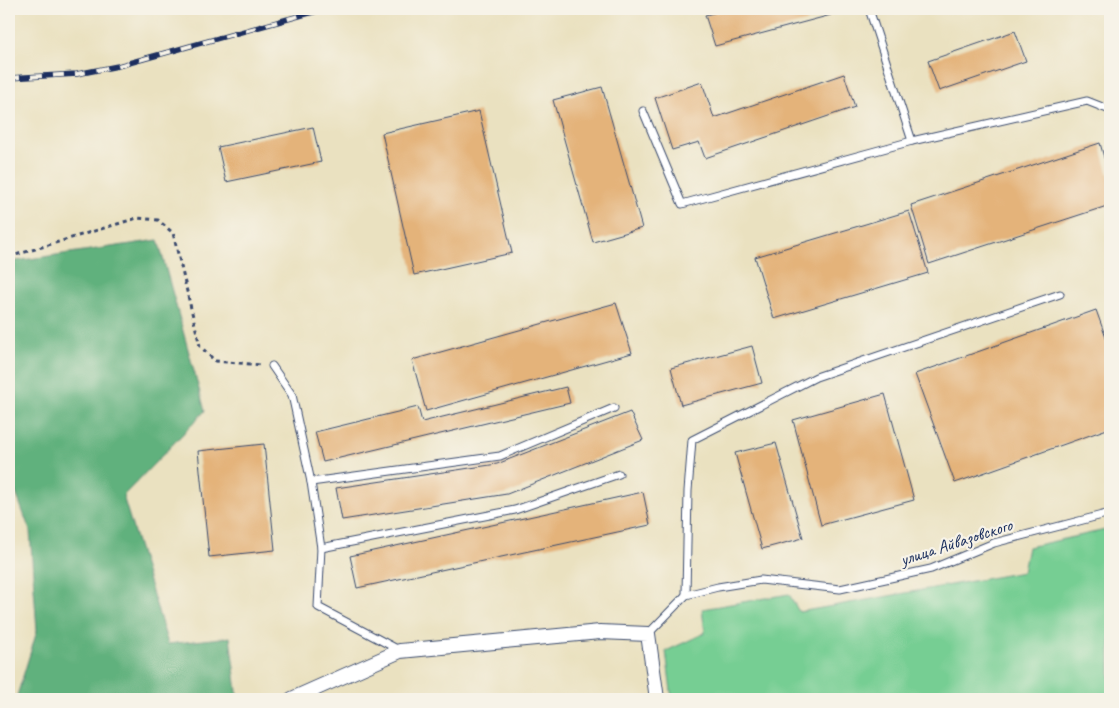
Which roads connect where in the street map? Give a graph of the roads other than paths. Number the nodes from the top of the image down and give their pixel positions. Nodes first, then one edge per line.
1 (869, 9) edge
2 (1110, 110) edge
3 (643, 111) dead end
4 (912, 141) junction
5 (1060, 294) dead end
6 (272, 366) road end
7 (614, 408) dead end
8 (619, 474) dead end
9 (311, 482) junction
10 (1110, 514) edge
11 (321, 548) junction
12 (686, 595) junction
13 (648, 634) junction
14 (400, 651) junction
15 (292, 699) edge
16 (657, 699) edge

1 - 4 lane
2 - 4 lane
3 - 4 lane
5 - 12 lane
6 - 9 lane
7 - 9 lane
8 - 11 lane
9 - 11 lane
10 - 12 lane, улица Айвазовского
11 - 14 lane
12 - 13 lane
13 - 14 street
13 - 16 street
14 - 15 street

